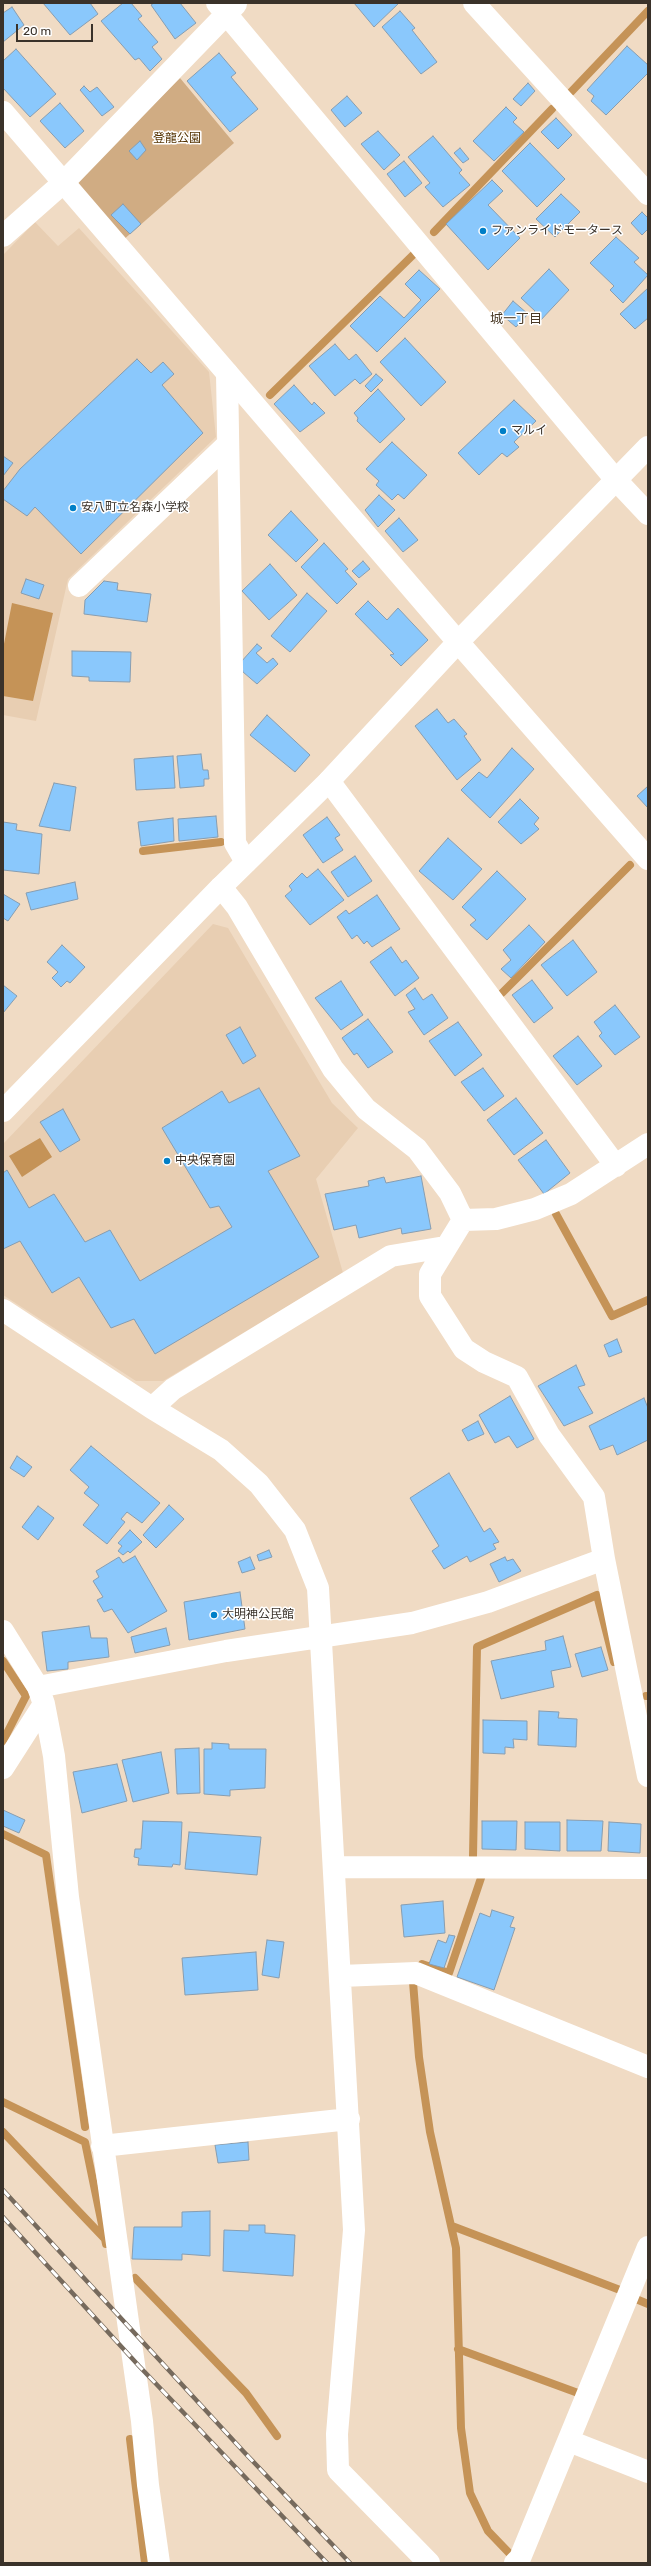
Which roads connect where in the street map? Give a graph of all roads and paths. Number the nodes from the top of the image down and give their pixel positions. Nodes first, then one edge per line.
1 (474, 3) edge
2 (227, 7) edge
3 (3, 112) edge
4 (63, 183) junction
5 (648, 194) edge
6 (3, 236) edge
7 (227, 373) junction
8 (226, 445) junction
9 (648, 447) edge
10 (616, 480) junction
11 (648, 514) edge
12 (79, 586) dead end
13 (458, 642) junction
14 (329, 781) junction
15 (648, 859) edge
16 (246, 862) junction
17 (221, 887) junction
18 (3, 1111) edge
19 (648, 1144) edge
20 (616, 1166) junction
21 (464, 1220) junction
22 (445, 1247) junction
23 (3, 1310) edge
24 (152, 1408) junction
25 (604, 1559) junction
26 (3, 1631) edge
27 (321, 1637) junction
28 (41, 1695) junction
29 (3, 1768) edge
30 (648, 1776) edge
31 (334, 1867) junction
32 (648, 1868) edge
33 (341, 1976) junction
34 (648, 2067) edge
35 (349, 2119) junction
36 (102, 2146) junction
37 (648, 2247) edge
38 (570, 2441) junction
39 (648, 2472) edge
40 (159, 2563) edge
41 (429, 2563) edge
42 (515, 2563) edge

1 - 5 street
2 - 4 street
2 - 10 street
3 - 4 street
4 - 6 street
4 - 7 street
7 - 8 street
7 - 13 street
8 - 12 street
8 - 16 street
9 - 10 street
10 - 11 street
10 - 13 street
13 - 14 street
13 - 15 street
14 - 16 street
14 - 20 street
16 - 17 street
17 - 18 street
17 - 21 street
19 - 20 street
20 - 21 street
21 - 22 street
22 - 24 street
22 - 25 street
23 - 24 street
24 - 27 street
25 - 27 street
25 - 30 street
26 - 28 street
27 - 28 street
27 - 31 street
28 - 29 street
28 - 36 street
31 - 32 street
31 - 33 street
33 - 34 street
33 - 35 street
35 - 36 street
35 - 41 street
36 - 40 street
37 - 38 street
38 - 39 street
38 - 42 street

